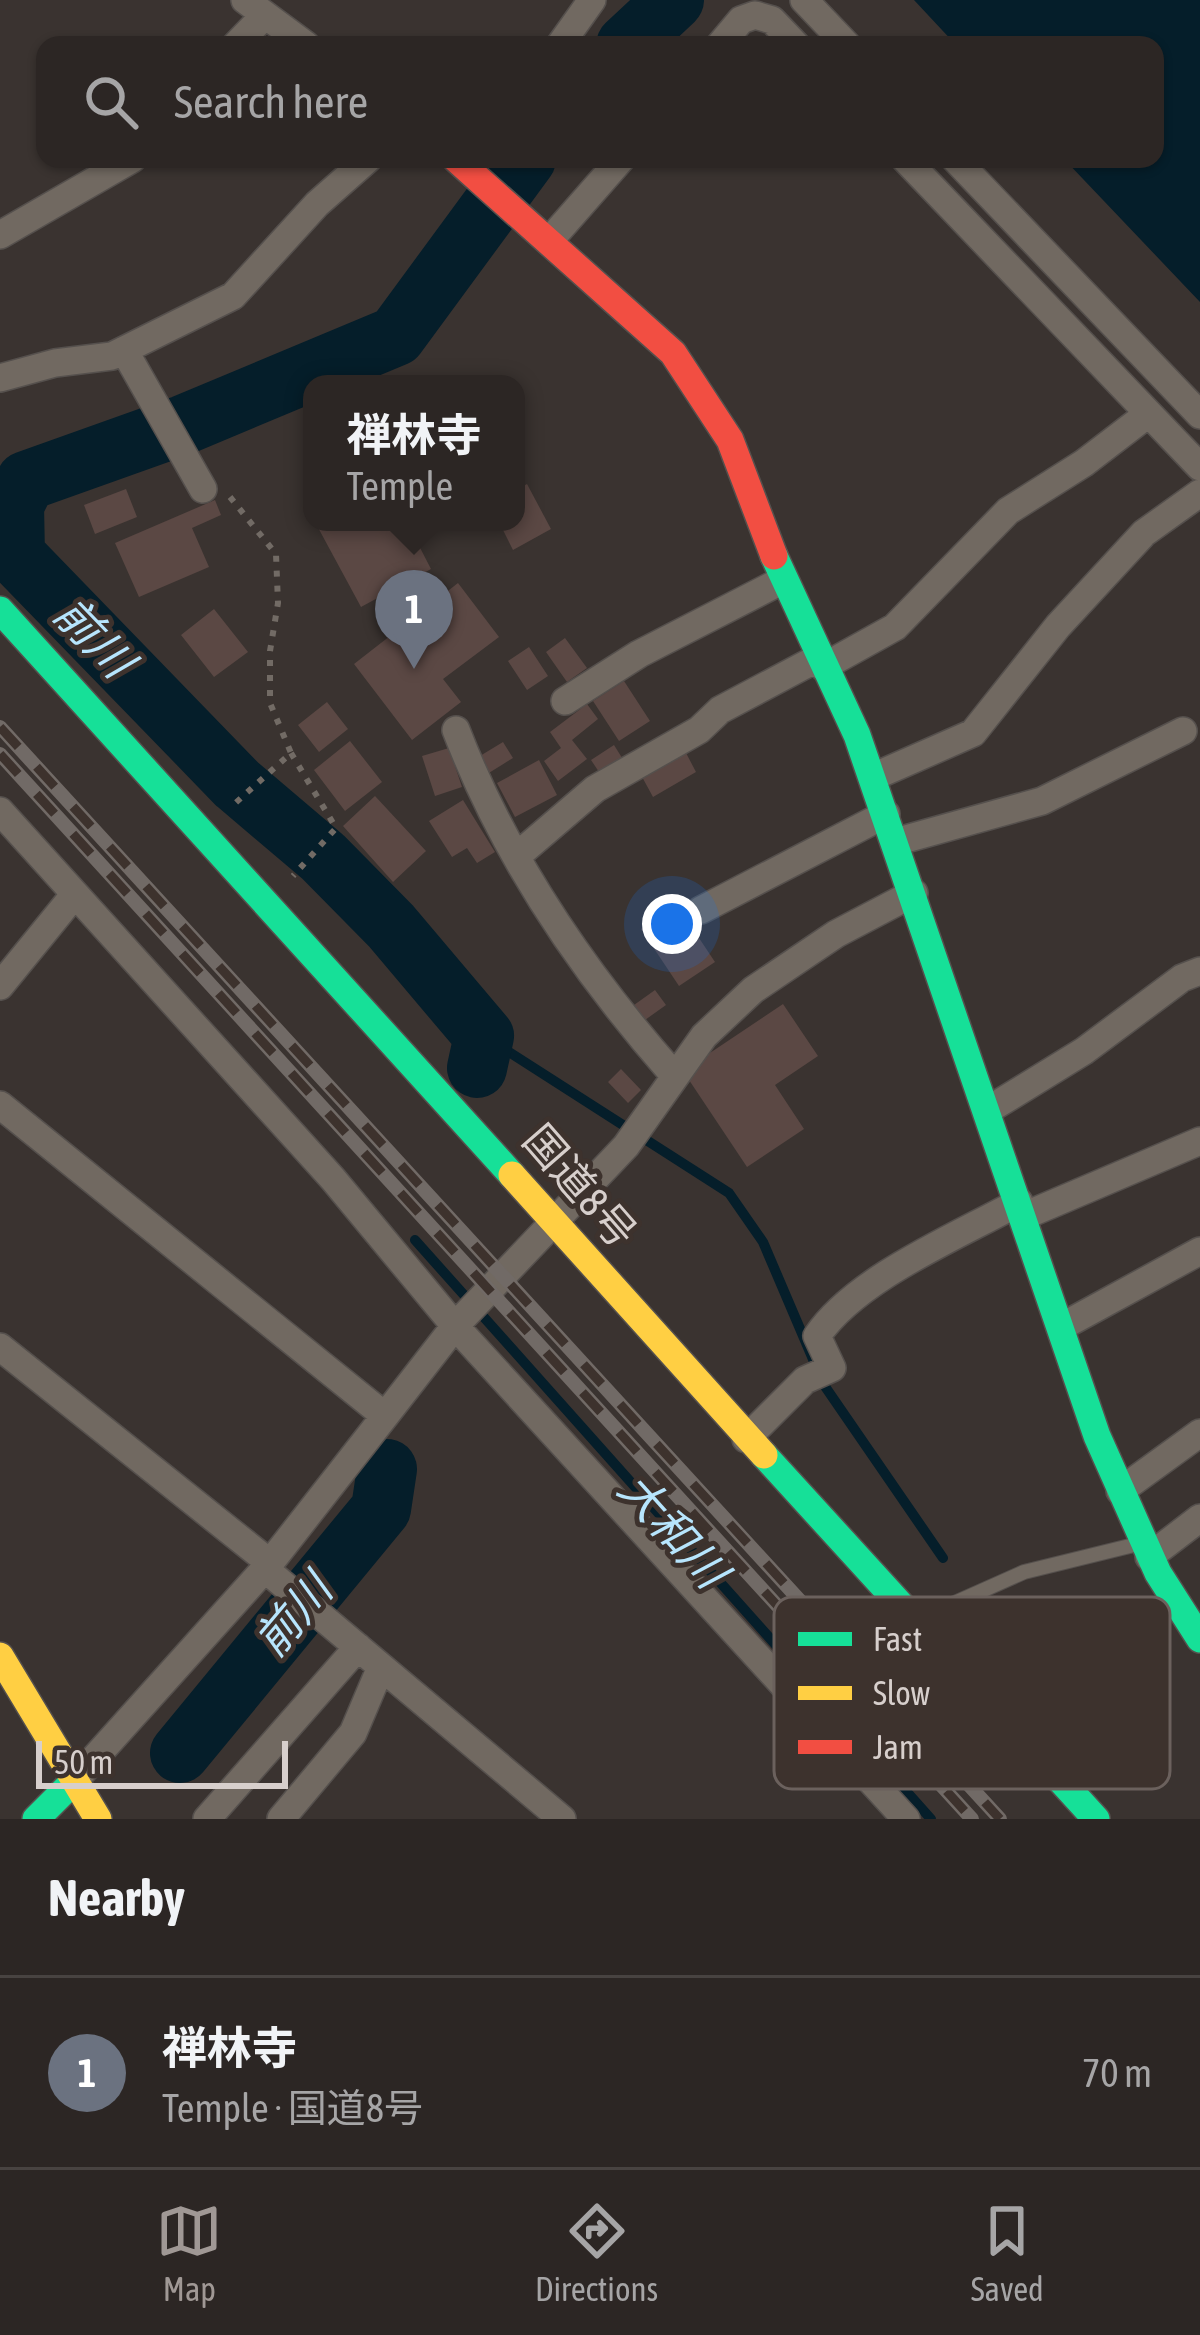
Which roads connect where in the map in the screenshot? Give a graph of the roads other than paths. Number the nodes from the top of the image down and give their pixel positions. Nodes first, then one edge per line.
1 (592, 0) edge
2 (804, 0) edge
3 (255, 8) edge
4 (241, 36) edge
5 (294, 36) edge
6 (566, 36) edge
7 (728, 36) edge
8 (787, 36) edge
9 (838, 36) edge
10 (116, 168) edge
11 (358, 168) edge
12 (466, 168) edge
13 (610, 168) edge
14 (913, 168) edge
15 (965, 168) edge
16 (542, 232) junction
17 (0, 235) edge
18 (124, 350) junction
19 (0, 378) edge
20 (1148, 413) junction
21 (1200, 415) edge
22 (1200, 466) edge
23 (203, 489) road end
24 (1200, 493) edge
25 (783, 580) junction
26 (0, 610) edge
27 (820, 662) junction
28 (565, 701) dead end
29 (456, 730) dead end
30 (1183, 731) dead end
31 (873, 777) junction
32 (0, 811) edge
33 (886, 814) junction
34 (895, 842) junction
35 (518, 855) junction
36 (914, 893) junction
37 (75, 894) junction
38 (700, 910) dead end
39 (1200, 971) edge
40 (0, 986) edge
41 (674, 1074) junction
42 (0, 1105) edge
43 (988, 1111) junction
44 (1200, 1142) edge
45 (1022, 1209) junction
46 (559, 1222) junction
47 (1200, 1251) edge
48 (455, 1326) junction
49 (1061, 1327) junction
50 (0, 1347) edge
51 (385, 1416) junction
52 (1200, 1433) edge
53 (746, 1438) junction
54 (1120, 1491) junction
55 (1200, 1518) edge
56 (1146, 1550) junction
57 (267, 1566) junction
58 (892, 1597) edge
59 (968, 1597) edge
60 (1200, 1640) edge
61 (358, 1647) junction
62 (0, 1656) edge
63 (381, 1667) junction
64 (774, 1675) edge
65 (74, 1781) junction
66 (879, 1789) edge
67 (1068, 1789) edge
68 (36, 1819) edge
69 (98, 1819) edge
70 (207, 1819) edge
71 (280, 1819) edge
72 (562, 1819) edge
73 (906, 1819) edge
74 (1096, 1819) edge

1 - 6 street
2 - 9 street
3 - 4 street
3 - 5 street
7 - 8 street
10 - 17 street
11 - 18 street
12 - 16 main road
13 - 16 street
14 - 20 street
15 - 21 street
16 - 25 main road
18 - 19 street
18 - 23 street
20 - 22 street
20 - 27 street
24 - 31 street
25 - 27 main road
25 - 28 street
26 - 46 main road, 国道8号
27 - 31 main road
27 - 35 street
29 - 35 street
30 - 34 street
31 - 33 main road
32 - 37 street
33 - 34 main road
33 - 38 street
34 - 36 main road
35 - 41 street
36 - 41 street
36 - 43 main road
37 - 40 street
37 - 48 street
39 - 43 street
41 - 46 street
42 - 51 street
43 - 45 main road
44 - 45 street
45 - 49 main road
45 - 53 street
46 - 48 street
46 - 53 main road, 国道8号
47 - 49 street
48 - 51 street
48 - 64 street
49 - 54 main road
50 - 57 street
51 - 57 street
52 - 54 street
53 - 58 main road, 国道8号
54 - 56 main road
55 - 56 street
56 - 59 lane
56 - 60 main road
57 - 61 street
57 - 65 street
61 - 63 street
61 - 70 street
62 - 65 main road
63 - 71 street
63 - 72 street
65 - 68 main road
65 - 69 main road
66 - 73 street
67 - 74 main road, 国道8号

